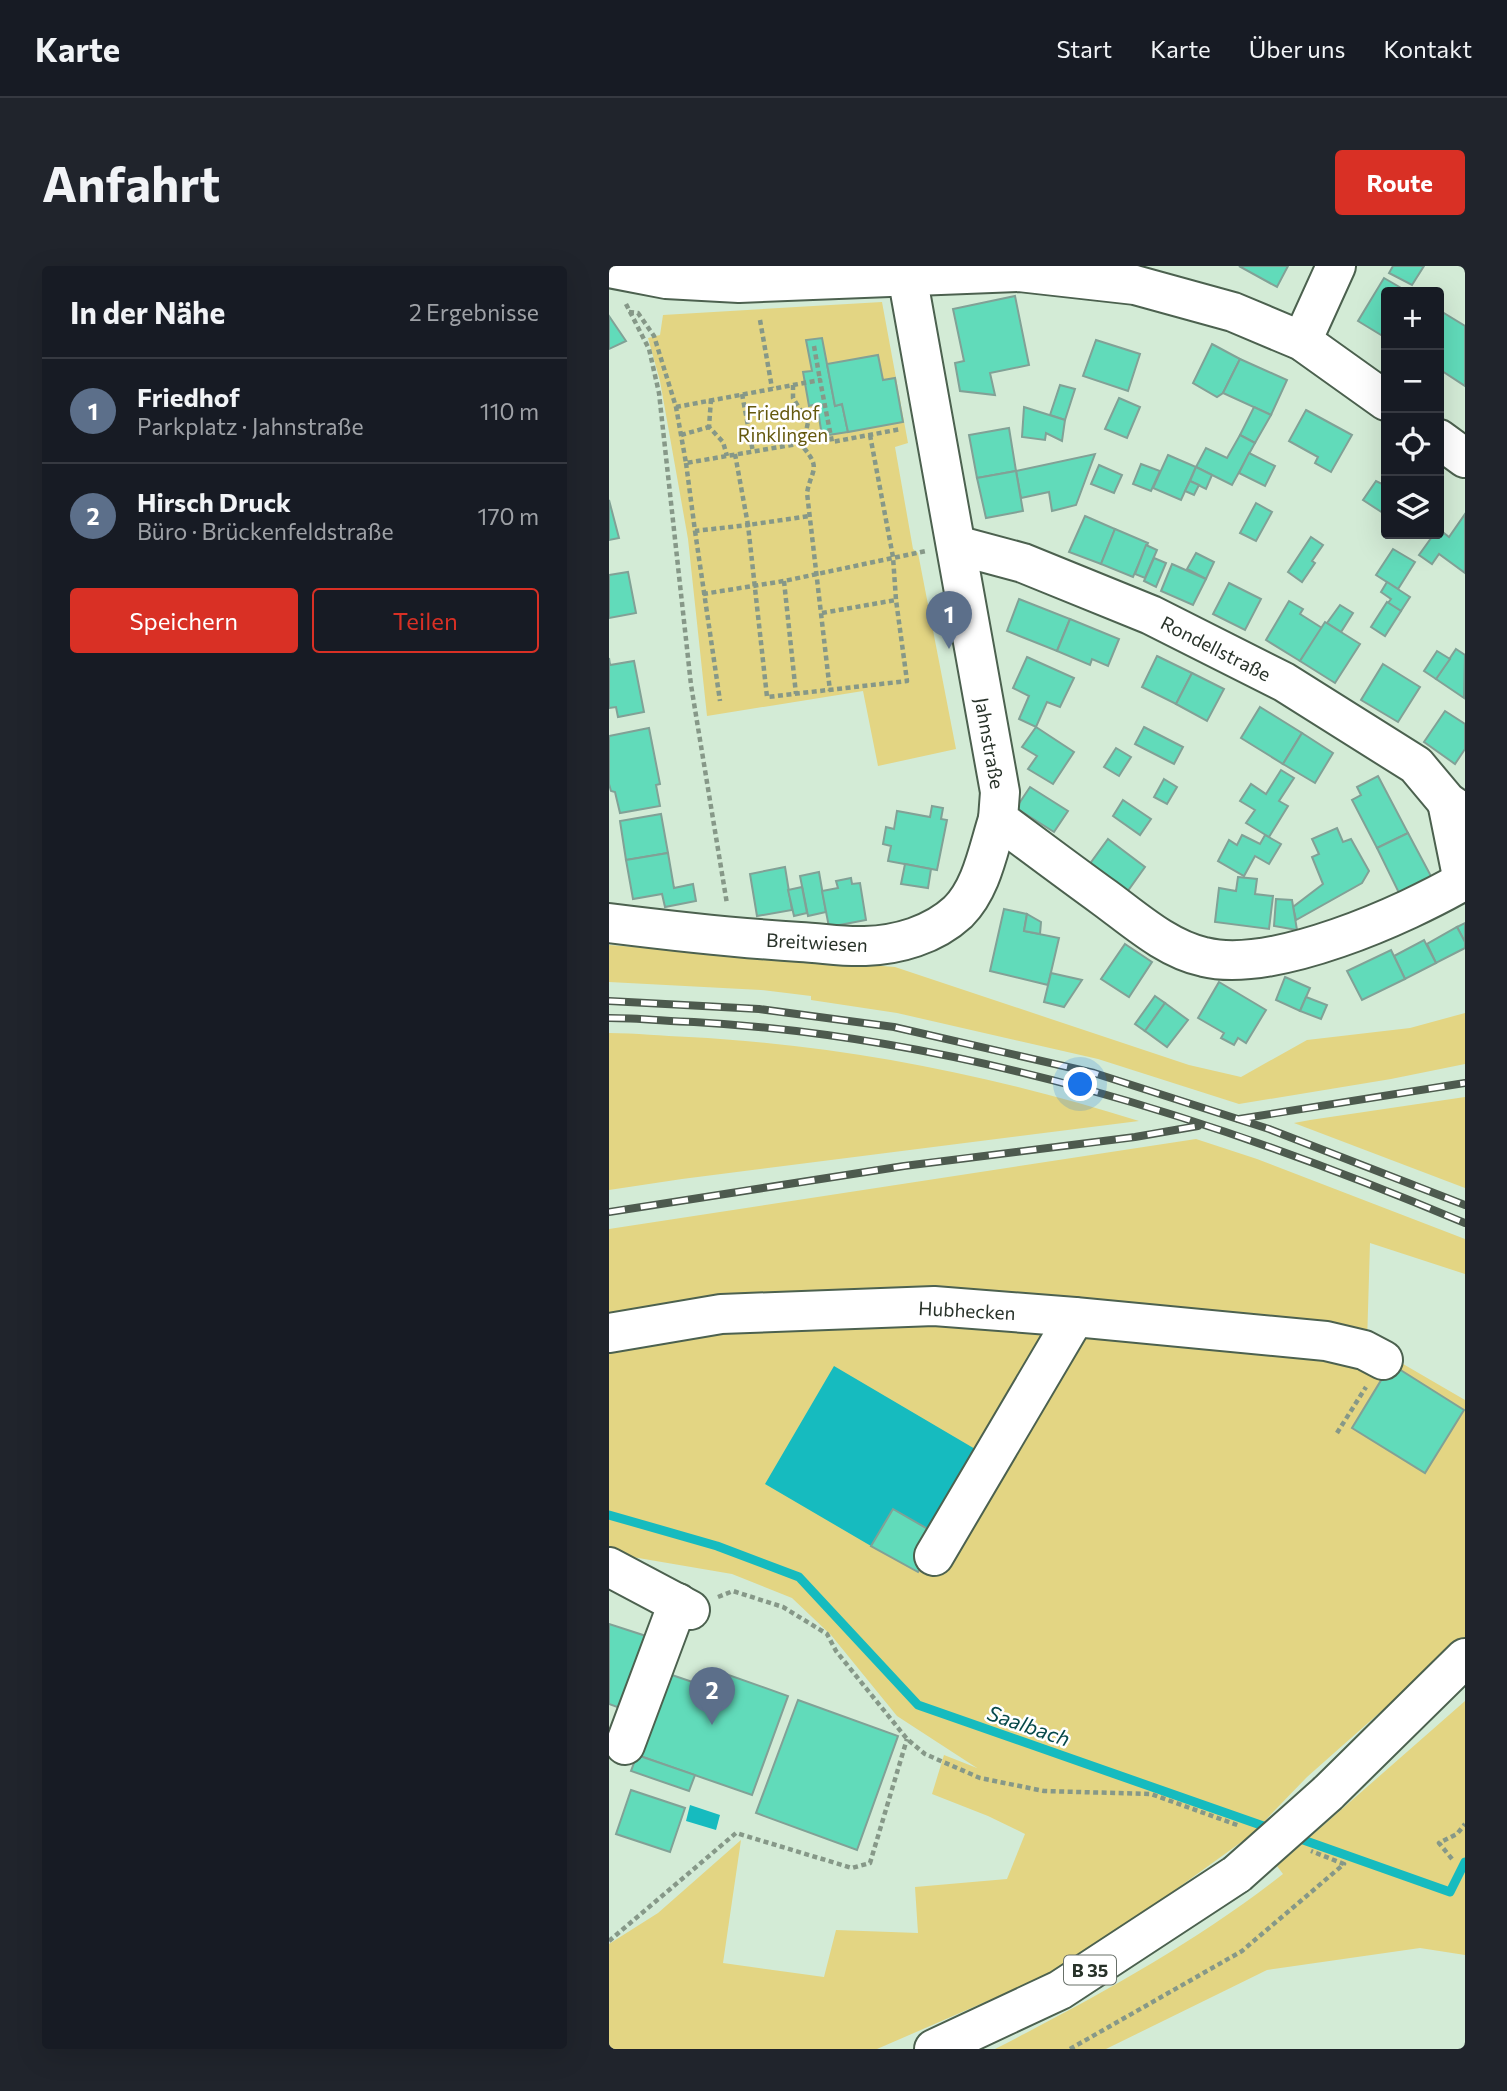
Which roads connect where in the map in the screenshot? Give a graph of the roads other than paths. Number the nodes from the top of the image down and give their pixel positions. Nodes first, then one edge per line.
1 (1336, 266) edge
2 (612, 269) edge
3 (907, 275) junction
4 (1302, 341) junction
5 (1381, 397) edge
6 (1444, 443) edge
7 (1465, 458) edge
8 (956, 545) junction
9 (1456, 808) edge
10 (997, 819) junction
11 (1464, 881) edge
12 (609, 923) edge
13 (1075, 1317) junction
14 (609, 1334) edge
15 (1383, 1360) road end
16 (934, 1556) dead end
17 (609, 1567) edge
18 (1465, 1658) edge
19 (625, 1745) dead end
20 (934, 2049) edge

1 - 4 street
2 - 3 street
3 - 4 street
3 - 8 street, Jahnstraße
4 - 5 street
6 - 7 street
8 - 9 street, Rondellstraße
8 - 10 street, Jahnstraße
9 - 11 street
10 - 11 street
10 - 12 street, Breitwiesen
13 - 14 street, Hubhecken
13 - 15 street, Hubhecken
13 - 16 street
17 - 19 street
18 - 20 street, B 35, bridge

